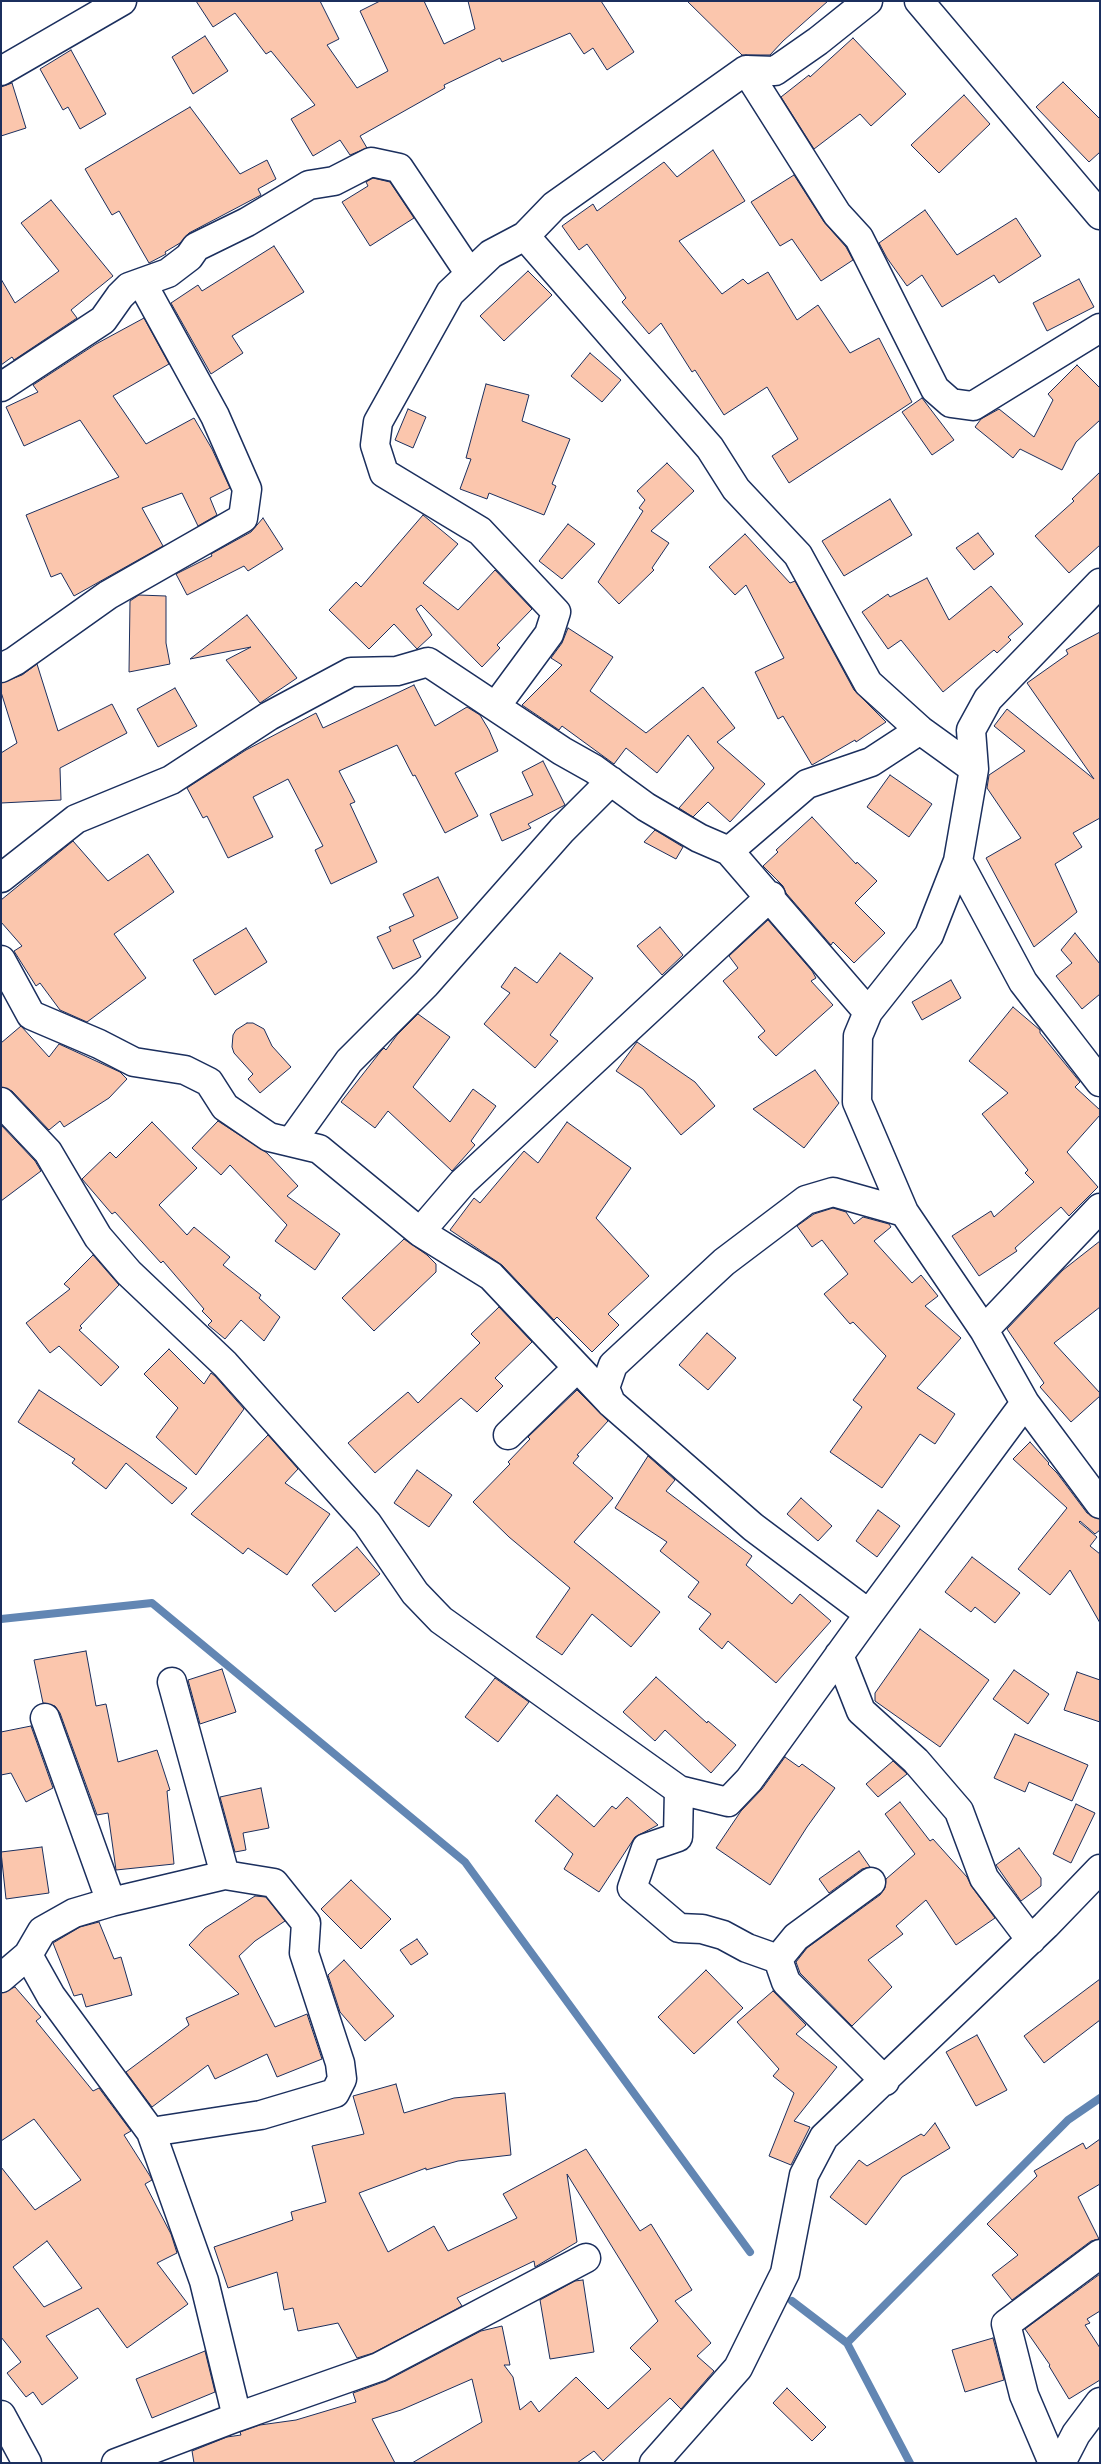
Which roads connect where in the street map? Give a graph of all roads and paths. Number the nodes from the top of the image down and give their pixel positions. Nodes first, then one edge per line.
1 (122, 1) edge
2 (868, 1) edge
3 (924, 3) edge
4 (746, 70) junction
5 (1, 71) edge
6 (1100, 215) edge
7 (525, 236) junction
8 (470, 274) junction
9 (142, 283) junction
10 (1100, 328) edge
11 (1, 387) edge
12 (1098, 589) edge
13 (1, 668) edge
14 (496, 706) junction
15 (920, 730) junction
16 (974, 769) junction
17 (611, 781) junction
18 (729, 850) junction
19 (958, 861) junction
20 (1, 878) edge
21 (771, 896) junction
22 (1, 960) edge
23 (868, 1012) junction
24 (1100, 1082) edge
25 (1, 1102) edge
26 (291, 1142) junction
27 (1100, 1208) edge
28 (904, 1212) junction
29 (420, 1232) junction
30 (984, 1330) junction
31 (577, 1368) junction
32 (611, 1403) junction
33 (1025, 1403) junction
34 (508, 1435) dead end
35 (1100, 1504) edge
36 (869, 1614) junction
37 (839, 1655) junction
38 (172, 1682) dead end
39 (45, 1718) dead end
40 (679, 1790) junction
41 (1100, 1869) edge
42 (225, 1875) junction
43 (871, 1882) dead end
44 (111, 1902) junction
45 (1030, 1940) junction
46 (28, 1955) junction
47 (778, 1959) junction
48 (1, 1978) edge
49 (885, 2081) junction
50 (151, 2132) junction
51 (1100, 2254) edge
52 (586, 2258) dead end
53 (1100, 2402) edge
54 (1, 2415) edge
55 (237, 2417) junction
56 (27, 2463) edge
57 (116, 2463) edge
58 (654, 2463) edge
59 (1053, 2463) edge
60 (1061, 2463) edge

1 - 5 street
2 - 4 street
3 - 6 street
4 - 7 street
4 - 10 street
7 - 8 street
7 - 15 street
8 - 9 street
8 - 14 street
9 - 11 street
9 - 13 street
12 - 16 street
14 - 17 street
14 - 20 street
15 - 16 street
15 - 18 street
16 - 19 street
17 - 18 street
17 - 26 street
18 - 21 street
19 - 23 street
19 - 24 street
21 - 23 street
21 - 29 street
22 - 26 street
23 - 28 street
25 - 40 street
26 - 29 street
27 - 30 street
28 - 30 street
28 - 32 street
29 - 31 street
30 - 33 street
31 - 32 street
31 - 34 street
32 - 36 street
33 - 35 street
33 - 36 street
36 - 37 street
37 - 40 street
37 - 45 street
38 - 42 street
39 - 44 street
40 - 47 street
41 - 45 street
42 - 44 street
42 - 50 street
43 - 47 street
44 - 46 street
45 - 49 street
46 - 48 street
46 - 50 street
47 - 49 street
49 - 58 street
50 - 55 street
51 - 59 street
52 - 55 street
53 - 60 street
54 - 56 street
55 - 57 street

